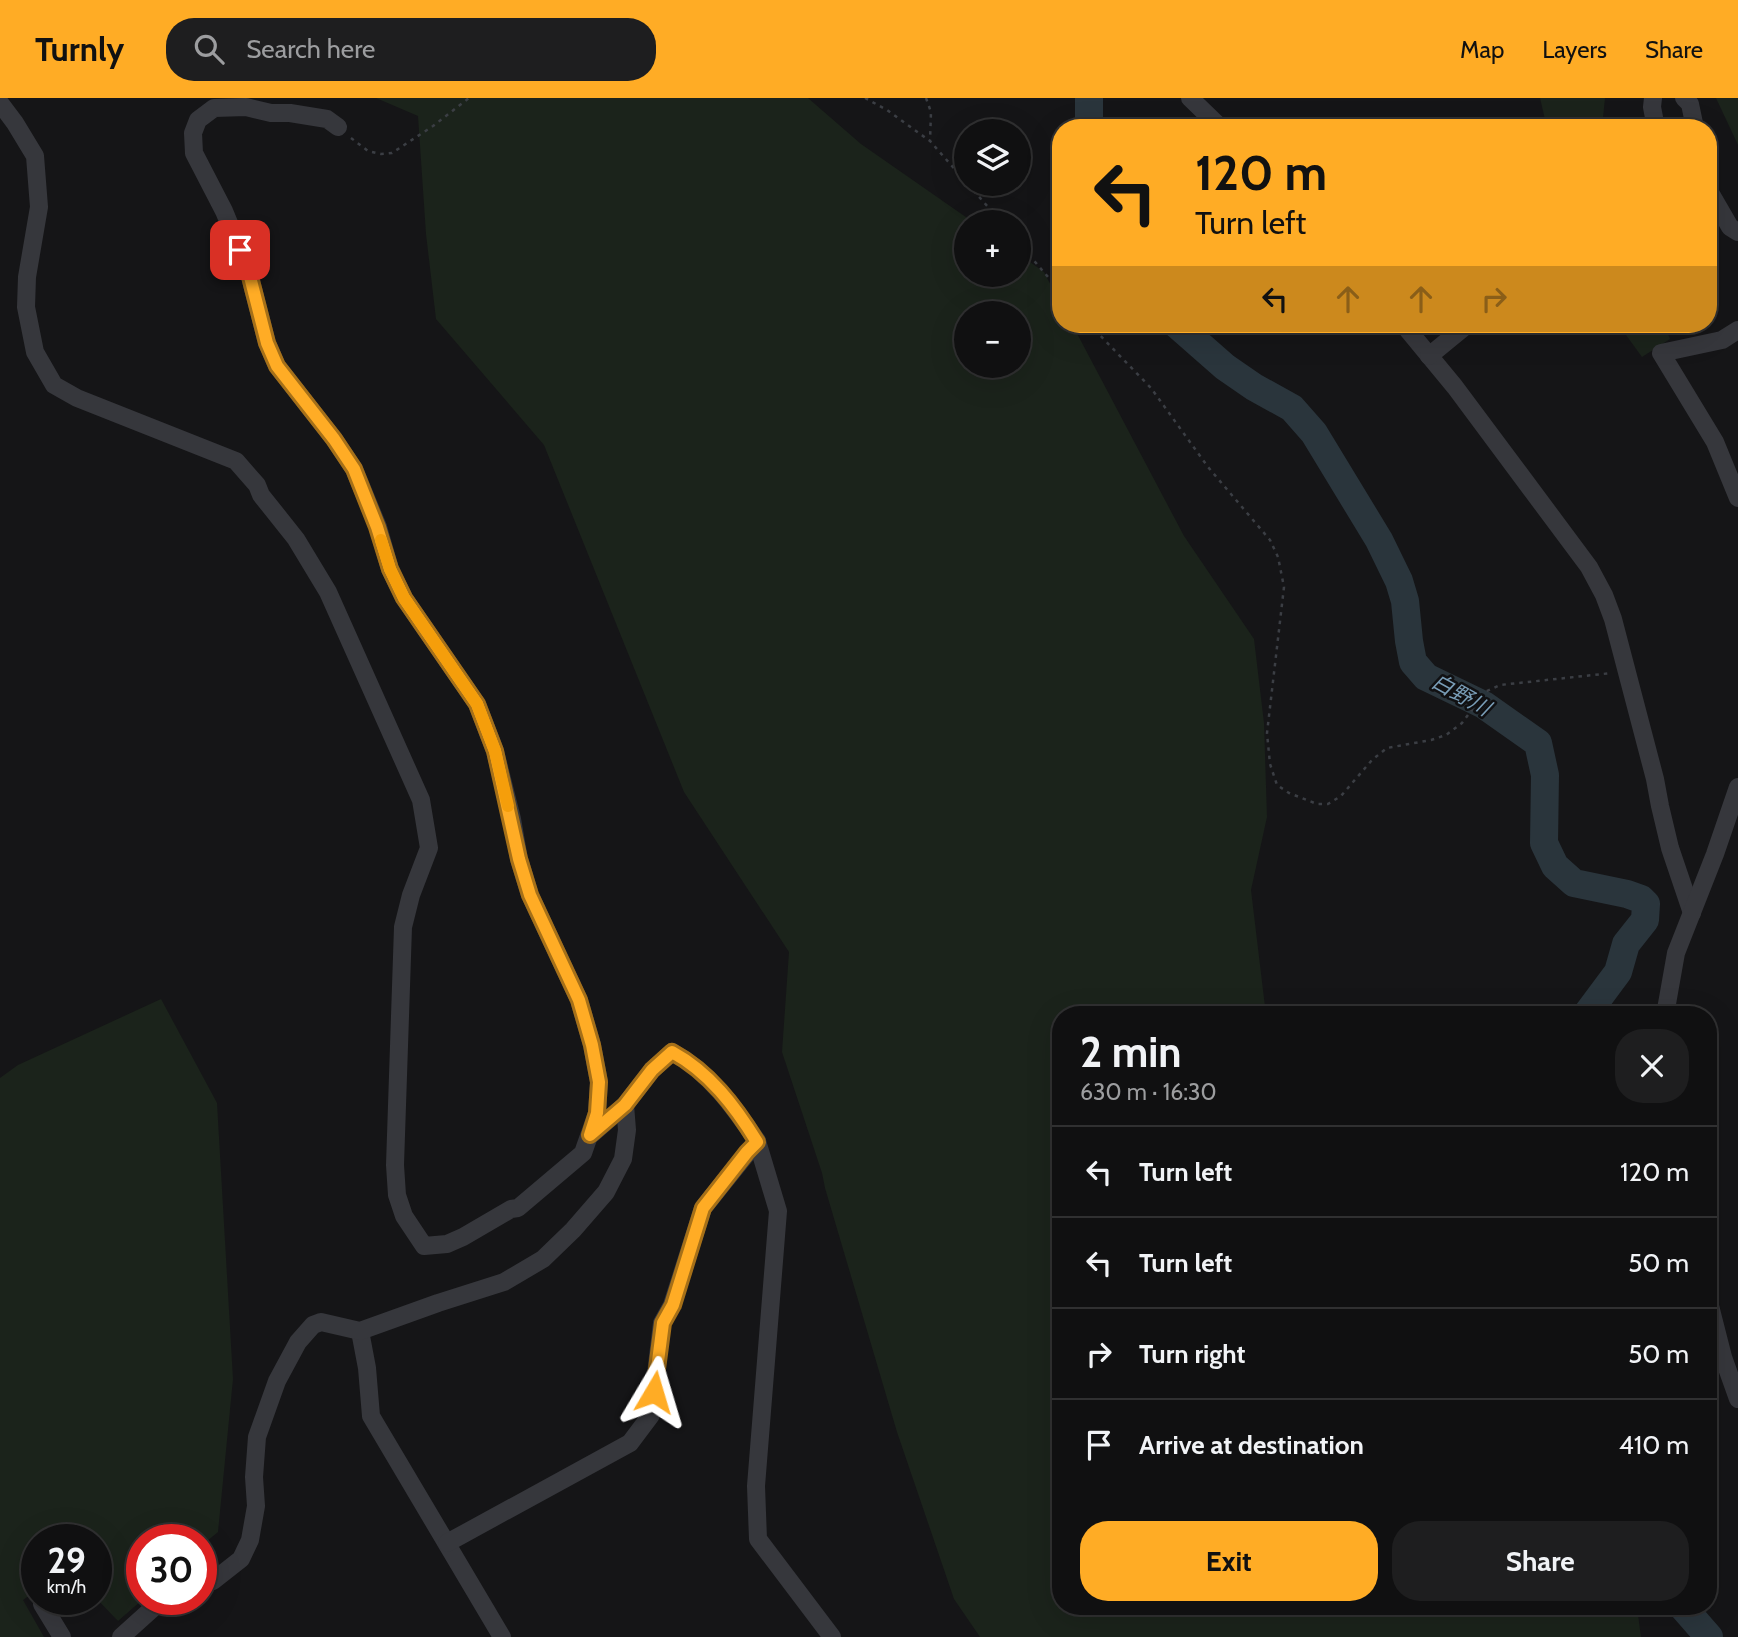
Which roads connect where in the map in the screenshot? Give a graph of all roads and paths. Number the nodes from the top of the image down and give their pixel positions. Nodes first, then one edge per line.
1 (468, 98) edge
2 (865, 98) edge
3 (926, 98) edge
4 (1190, 98) edge
5 (1653, 98) edge
6 (1684, 98) edge
7 (0, 103) edge
8 (1212, 119) edge
9 (1654, 119) edge
10 (1693, 119) edge
11 (338, 127) joint
12 (930, 141) junction
13 (954, 168) edge
14 (978, 196) edge
15 (1717, 205) edge
16 (991, 210) edge
17 (1738, 232) edge
18 (1031, 257) edge
19 (1052, 281) edge
20 (1738, 330) edge
21 (1098, 333) edge
22 (1410, 333) edge
23 (1457, 333) edge
24 (1429, 356) junction
25 (1738, 498) edge
26 (1627, 671) junction
27 (1738, 787) edge
28 (1692, 913) junction
29 (1667, 1006) edge
30 (625, 1105) junction
31 (590, 1135) junction
32 (757, 1142) junction
33 (360, 1331) junction
34 (1717, 1333) edge
35 (1738, 1399) edge
36 (447, 1543) junction
37 (217, 1578) edge
38 (49, 1615) edge
39 (145, 1615) edge
40 (62, 1637) edge
41 (121, 1637) edge
42 (502, 1637) edge
43 (832, 1637) edge

1 - 11 path
2 - 12 path
3 - 12 path
4 - 8 street
5 - 9 street
6 - 10 street
7 - 31 street
11 - 31 street
12 - 13 path
14 - 16 path
15 - 17 street
18 - 19 path
20 - 25 street
21 - 26 path
22 - 24 street
23 - 24 street
24 - 26 street
26 - 28 street
27 - 28 street
28 - 29 street
30 - 31 street
30 - 32 street
30 - 33 street
32 - 36 street
32 - 43 street
33 - 36 street
33 - 37 street
34 - 35 street
36 - 42 street
38 - 40 street
39 - 41 street

